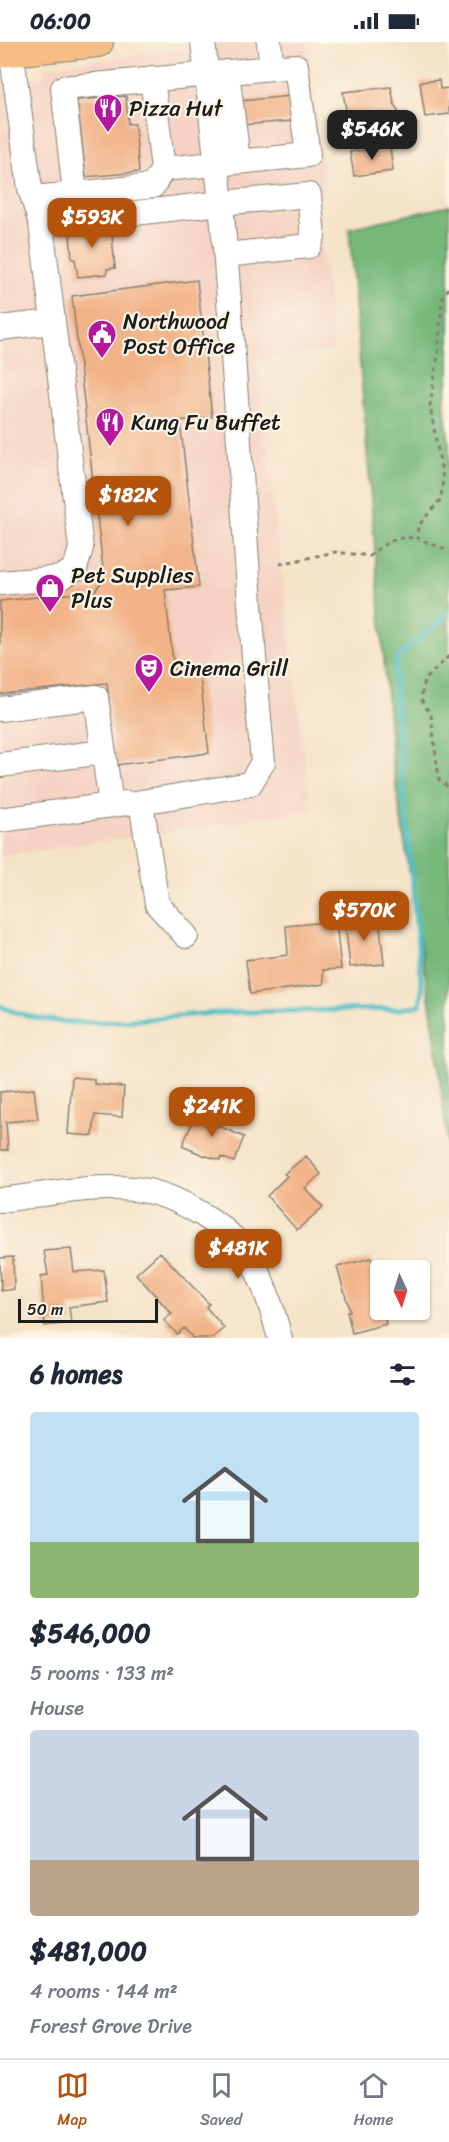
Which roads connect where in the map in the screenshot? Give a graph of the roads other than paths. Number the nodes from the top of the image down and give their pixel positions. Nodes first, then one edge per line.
1 (98, 42) edge
2 (203, 42) edge
3 (269, 42) edge
4 (7, 48) edge
5 (272, 69) junction
6 (217, 72) junction
7 (152, 78) junction
8 (10, 126) edge
9 (227, 161) junction
10 (163, 169) junction
11 (75, 194) junction
12 (33, 198) junction
13 (221, 203) junction
14 (41, 224) junction
15 (226, 255) junction
16 (52, 322) junction
17 (0, 328) edge
18 (0, 583) edge
19 (0, 710) edge
20 (104, 752) junction
21 (0, 765) edge
22 (141, 801) junction
23 (111, 806) junction
24 (0, 820) edge
25 (186, 936) dead end
26 (0, 1200) edge
27 (280, 1338) edge

1 - 4 main road
2 - 6 street
3 - 5 street
4 - 8 street
5 - 6 street
5 - 9 street
6 - 7 street
6 - 9 street
7 - 10 street
7 - 11 street
8 - 12 street
9 - 10 street
9 - 13 street
10 - 11 street
11 - 12 street
12 - 14 street
13 - 14 street
13 - 15 street
13 - 15 street
14 - 16 street
15 - 22 street
16 - 17 street
16 - 18 street
19 - 20 street
20 - 21 street
20 - 23 street
22 - 23 street
22 - 25 street
23 - 24 street
26 - 27 street

